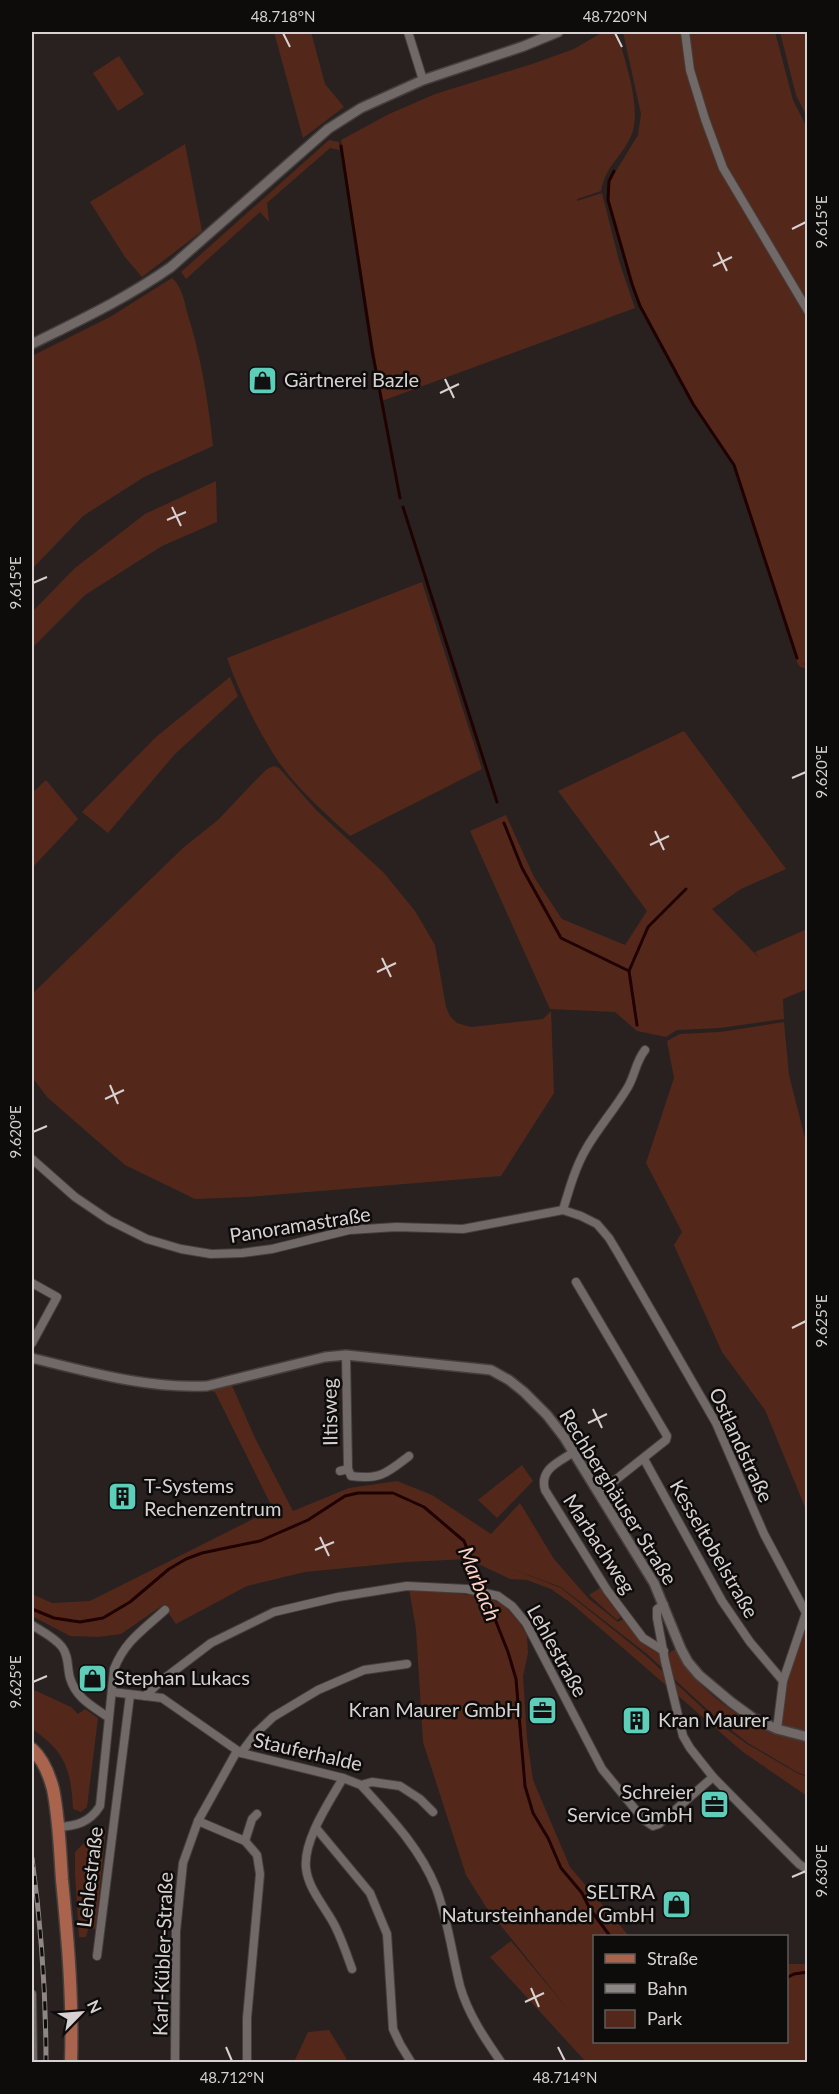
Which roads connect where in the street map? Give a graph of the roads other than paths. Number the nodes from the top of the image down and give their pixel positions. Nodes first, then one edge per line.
1 (408, 32) edge
2 (558, 32) edge
3 (685, 32) edge
4 (423, 80) junction
5 (807, 311) edge
6 (32, 344) edge
7 (645, 1050) dead end
8 (32, 1159) edge
9 (563, 1210) junction
10 (32, 1282) edge
11 (576, 1282) dead end
12 (32, 1343) edge
13 (346, 1354) junction
14 (32, 1358) edge
15 (574, 1452) junction
16 (409, 1456) dead end
17 (644, 1459) junction
18 (599, 1493) junction
19 (664, 1605) junction
20 (165, 1610) dead end
21 (32, 1625) edge
22 (663, 1651) junction
23 (407, 1665) dead end
24 (783, 1681) junction
25 (112, 1692) junction
26 (130, 1695) junction
27 (145, 1696) junction
28 (108, 1717) junction
29 (777, 1729) junction
30 (807, 1737) edge
31 (32, 1749) edge
32 (239, 1752) junction
33 (713, 1777) junction
34 (343, 1778) junction
35 (361, 1785) junction
36 (433, 1812) dead end
37 (257, 1814) dead end
38 (198, 1821) junction
39 (60, 1828) junction
40 (316, 1828) junction
41 (244, 1841) junction
42 (807, 1870) edge
43 (97, 1956) dead end
44 (352, 1969) dead end
45 (32, 1994) edge
46 (33, 2062) edge
47 (71, 2062) edge
48 (175, 2062) edge
49 (247, 2062) edge
50 (411, 2062) edge
51 (501, 2062) edge

1 - 4 street
2 - 4 street
3 - 5 street
4 - 6 street
7 - 9 street
8 - 9 street, Panoramastraße
9 - 24 street, Ostlandstraße
10 - 12 street
11 - 17 street
13 - 14 street, Rechberghäuser Straße
13 - 15 street, Rechberghäuser Straße
13 - 16 street, Iltisweg
15 - 18 street, Rechberghäuser Straße
15 - 22 street, Marbachweg
17 - 18 street
17 - 24 street, Kesseltobelstraße
18 - 19 street, Rechberghäuser Straße
19 - 22 street
19 - 29 street, Rechberghäuser Straße
20 - 25 street, Lehlestraße
21 - 28 street
22 - 33 street
23 - 32 street, Karl-Kübler-Straße
24 - 29 street, Ostlandstraße
25 - 26 street, Stauferhalde
25 - 28 street, Lehlestraße
26 - 27 street, Stauferhalde
26 - 43 street, Lehlestraße
27 - 32 street, Stauferhalde
27 - 33 street, Lehlestraße
28 - 39 street, Lehlestraße
29 - 30 street, Rechberghäuser Straße
31 - 39 main road
32 - 34 street, Stauferhalde
32 - 38 street, Karl-Kübler-Straße
33 - 42 street
34 - 35 street, Stauferhalde
34 - 40 street
35 - 36 street, Stauferhalde
35 - 51 street
37 - 41 street
38 - 41 street
38 - 48 street, Karl-Kübler-Straße
39 - 47 main road
40 - 44 street
40 - 50 street
41 - 49 street
45 - 46 street

